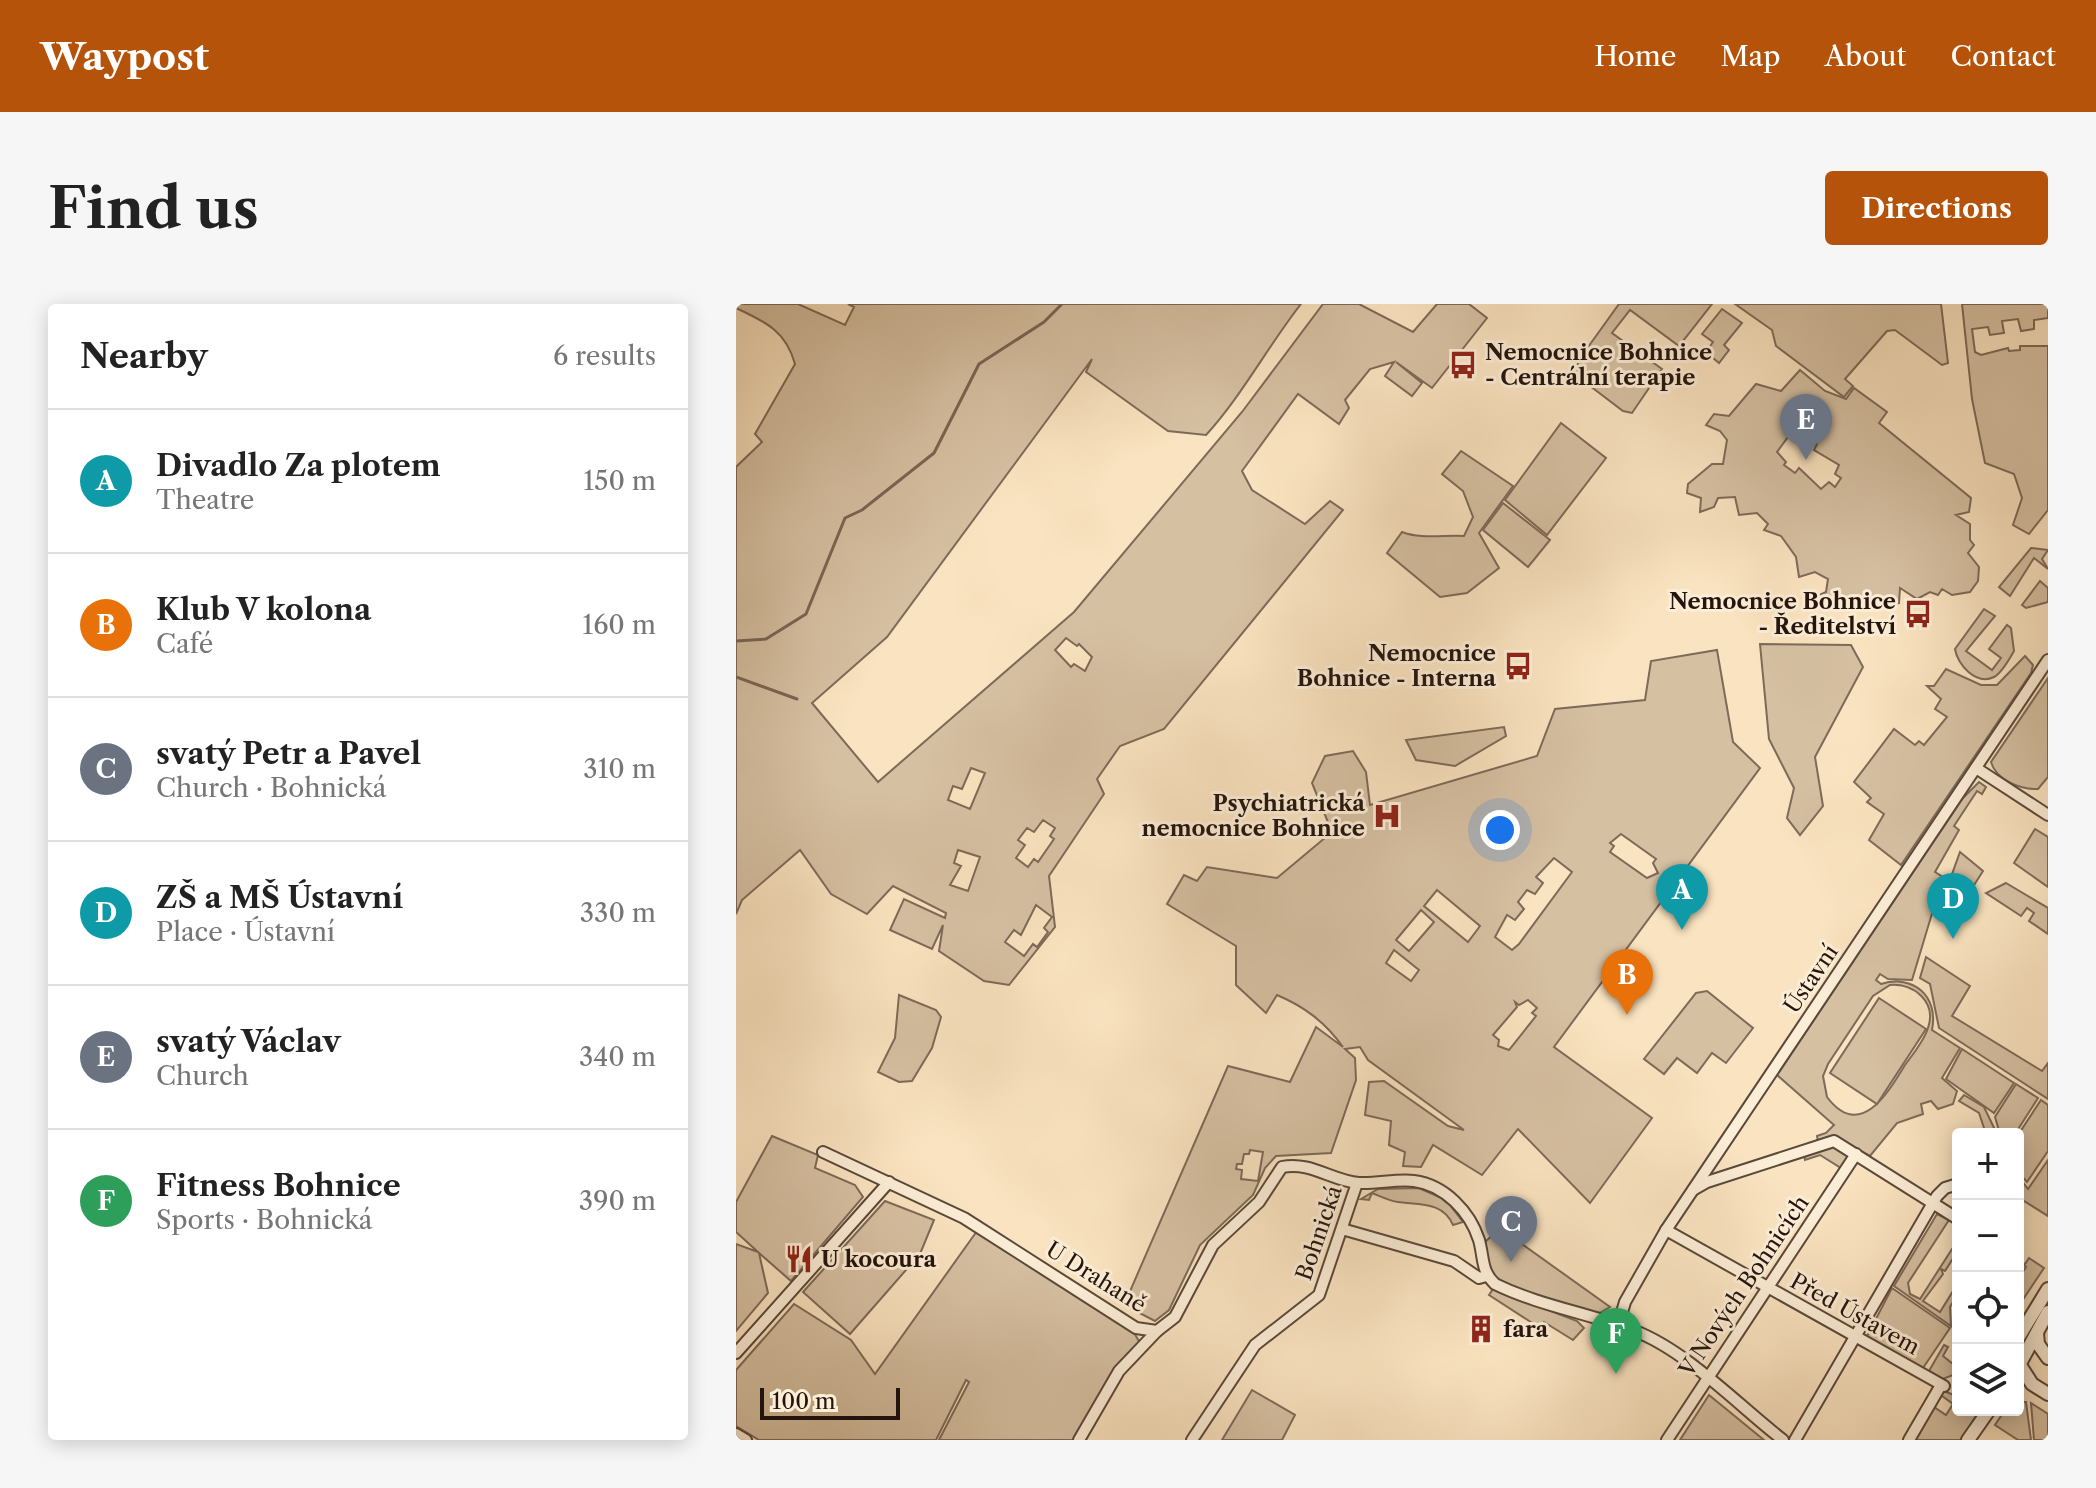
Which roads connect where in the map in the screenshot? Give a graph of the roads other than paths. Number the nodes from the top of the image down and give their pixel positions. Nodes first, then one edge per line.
1 (2048, 660) edge
2 (1976, 768) junction
3 (2048, 815) edge
4 (823, 1152) dead end
5 (1856, 1154) junction
6 (889, 1182) junction
7 (1357, 1183) junction
8 (1952, 1187) edge
9 (1692, 1191) junction
10 (1935, 1203) junction
11 (1952, 1215) edge
12 (1342, 1229) junction
13 (1666, 1230) junction
14 (1486, 1276) junction
15 (1768, 1286) junction
16 (2048, 1289) edge
17 (2048, 1312) edge
18 (1618, 1326) junction
19 (2024, 1328) edge
20 (1157, 1331) junction
21 (2037, 1331) junction
22 (1855, 1337) junction
23 (736, 1353) edge
24 (2024, 1354) edge
25 (2048, 1360) edge
26 (2024, 1363) edge
27 (2024, 1373) edge
28 (1707, 1378) junction
29 (2024, 1384) edge
30 (2032, 1384) junction
31 (2048, 1394) edge
32 (1985, 1416) edge
33 (736, 1434) edge
34 (746, 1440) edge
35 (1079, 1440) edge
36 (1192, 1440) edge
37 (1667, 1440) edge
38 (1783, 1440) edge
39 (1795, 1440) edge
40 (1909, 1440) edge
41 (1968, 1440) edge

1 - 2 street, Ústavní
2 - 3 street
2 - 9 street, Ústavní
4 - 6 street, U Drahaně
5 - 9 street
5 - 10 street
5 - 15 street, V Nových Bohnicích
6 - 20 street, U Drahaně
6 - 23 street
7 - 12 street, Bohnická
7 - 14 street, Bohnická
7 - 20 street, U Drahaně
8 - 10 street
9 - 13 street, Ústavní
10 - 11 street
10 - 22 street
12 - 14 street
12 - 36 street, Bohnická
13 - 15 street, Před Ústavem
13 - 18 street, Ústavní
14 - 18 street
15 - 22 street, Před Ústavem
15 - 28 street, V Nových Bohnicích
16 - 19 street
17 - 21 street
18 - 28 street
20 - 35 street
21 - 24 street
21 - 25 street
22 - 39 street
22 - 40 street, Před Ústavem
25 - 26 street
27 - 30 street
28 - 37 street, V Nových Bohnicích
28 - 38 street
29 - 30 street
30 - 31 street
32 - 41 street
33 - 34 street

